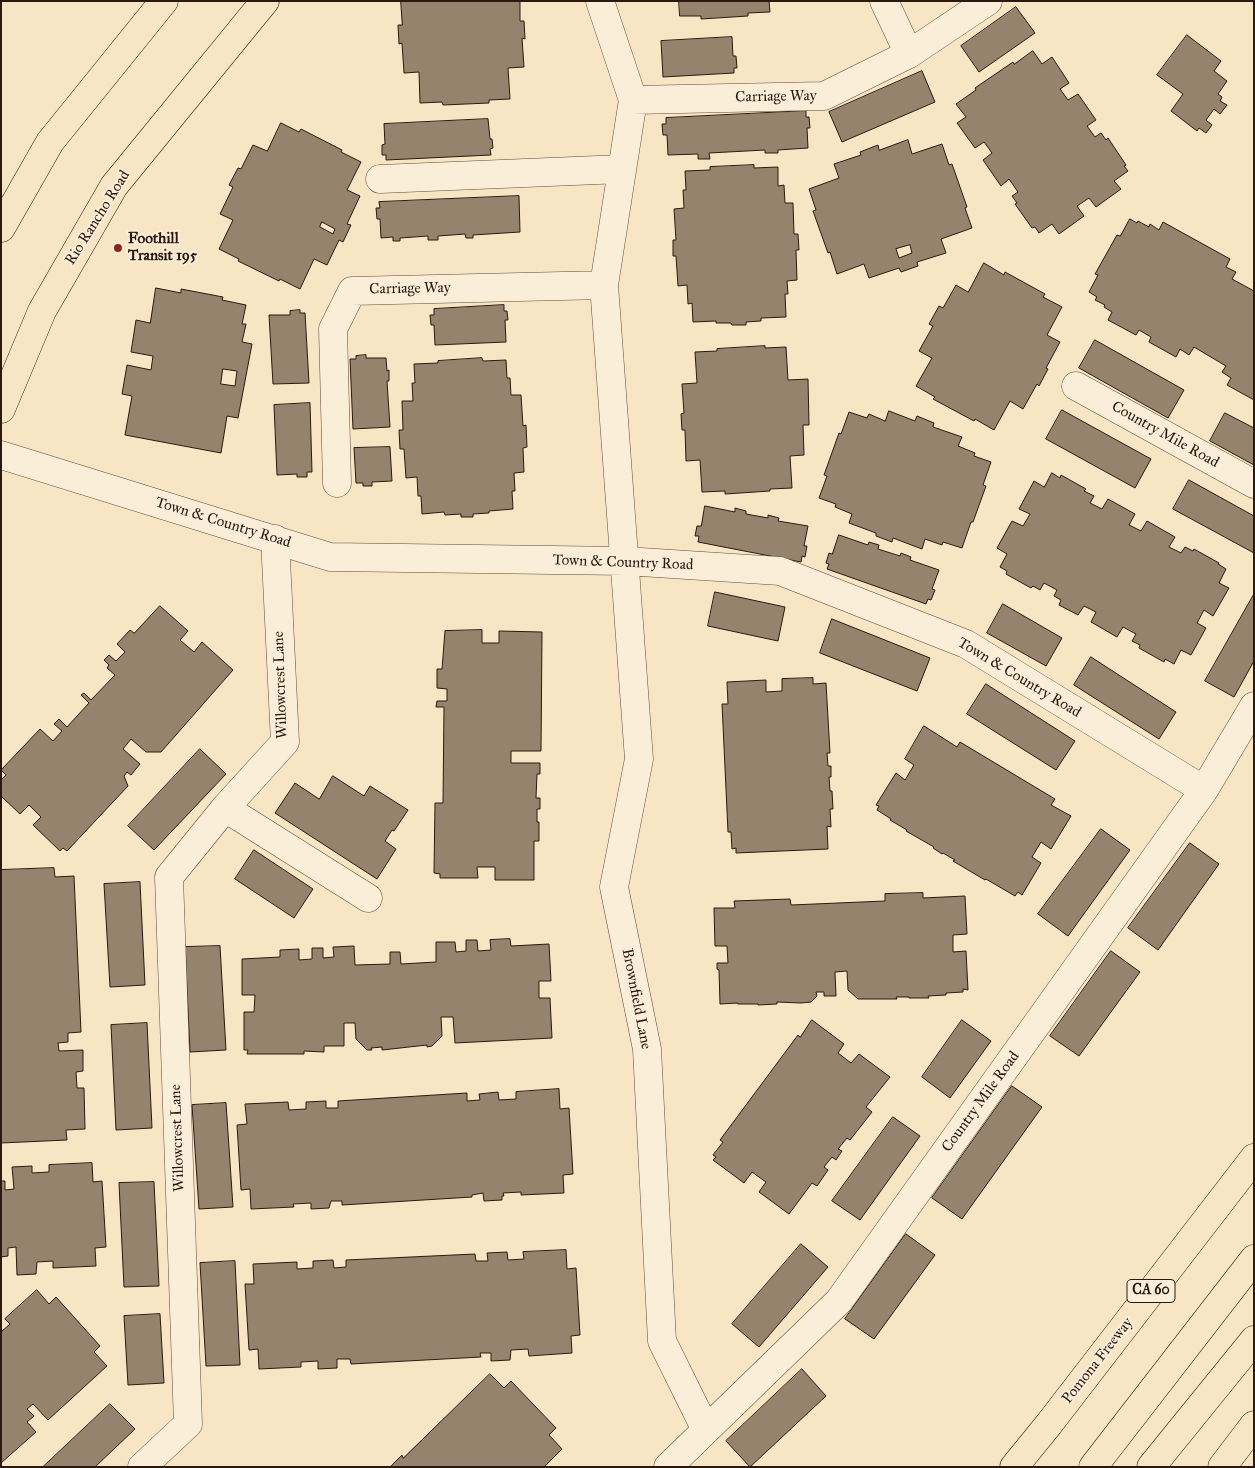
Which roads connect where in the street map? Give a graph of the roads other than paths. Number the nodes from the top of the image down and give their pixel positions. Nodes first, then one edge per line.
1 (164, 1) edge
2 (265, 1) edge
3 (600, 1) edge
4 (884, 1) edge
5 (988, 1) edge
6 (908, 54) junction
7 (633, 100) junction
8 (622, 169) junction
9 (380, 178) dead end
10 (1, 228) edge
11 (604, 285) junction
12 (1076, 386) dead end
13 (1, 409) edge
14 (1, 455) edge
15 (337, 483) dead end
16 (1254, 484) edge
17 (275, 539) junction
18 (625, 561) junction
19 (1254, 706) edge
20 (1204, 790) junction
21 (225, 808) junction
22 (368, 898) dead end
23 (1254, 1158) edge
24 (1254, 1259) edge
25 (1254, 1340) edge
26 (1254, 1425) edge
27 (706, 1430) junction
28 (142, 1467) edge
29 (668, 1467) edge
30 (1014, 1467) edge
31 (1092, 1467) edge
32 (1152, 1467) edge
33 (1222, 1467) edge

1 - 10 main road
2 - 13 main road, Rio Rancho Road
3 - 7 street
4 - 6 street
5 - 6 street, Carriage Way
6 - 7 street, Carriage Way
7 - 8 street
8 - 9 street
8 - 11 street
11 - 15 street, Carriage Way
11 - 18 street
12 - 16 street, Country Mile Road
14 - 17 street, Town & Country Road
17 - 18 street, Town & Country Road
17 - 21 street, Willowcrest Lane
18 - 20 street, Town & Country Road
18 - 27 street, Brownfield Lane
19 - 20 street, Country Mile Road
20 - 27 street, Country Mile Road
21 - 22 street
21 - 28 street, Willowcrest Lane
23 - 30 main road, Pomona Freeway / CA 60
24 - 31 main road
25 - 32 main road
26 - 33 main road
27 - 29 street, Country Mile Road

